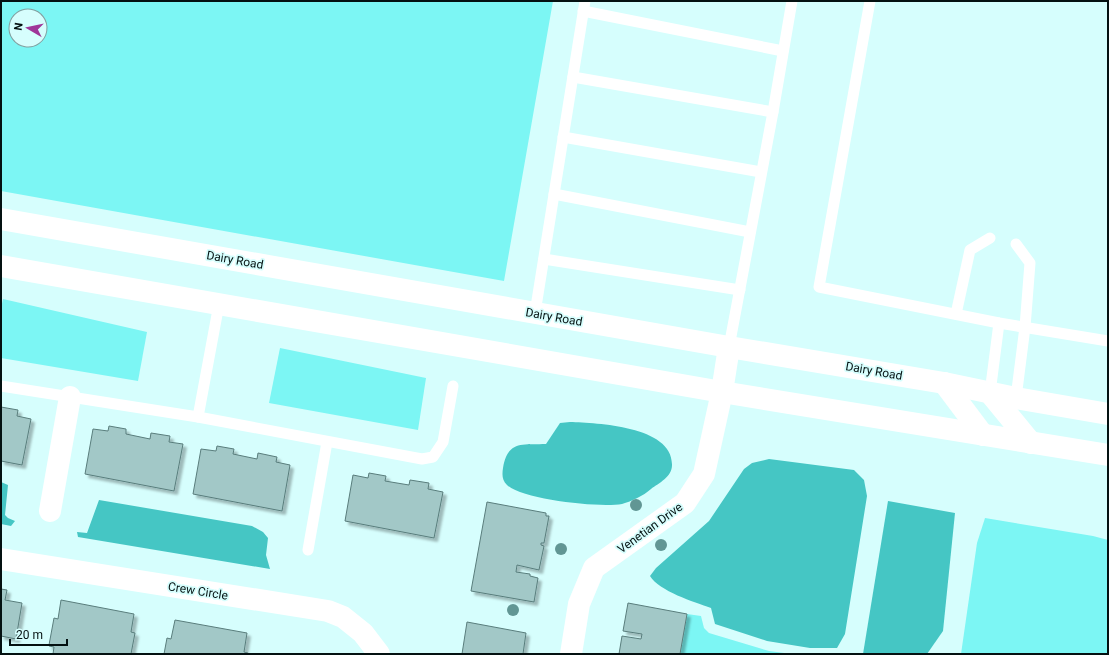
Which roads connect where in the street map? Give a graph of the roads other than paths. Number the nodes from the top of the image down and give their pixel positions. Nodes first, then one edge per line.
1 (792, 1) edge
2 (870, 1) edge
3 (584, 6) edge
4 (783, 52) junction
5 (573, 77) junction
6 (773, 112) junction
7 (563, 137) junction
8 (761, 172) junction
9 (554, 194) junction
10 (1, 219) edge
11 (750, 232) junction
12 (990, 238) dead end
13 (1016, 244) dead end
14 (544, 259) junction
15 (1, 266) edge
16 (740, 290) junction
17 (219, 304) junction
18 (535, 313) junction
19 (956, 314) junction
20 (999, 323) junction
21 (1025, 328) junction
22 (1108, 341) edge
23 (729, 348) junction
24 (944, 383) junction
25 (1, 386) edge
26 (453, 386) dead end
27 (722, 392) junction
28 (990, 393) junction
29 (70, 397) junction
30 (1016, 398) junction
31 (1108, 414) edge
32 (198, 417) junction
33 (983, 435) junction
34 (327, 442) junction
35 (1030, 442) junction
36 (1108, 455) edge
37 (50, 511) dead end
38 (308, 550) dead end
39 (1, 559) edge
40 (379, 654) edge
41 (571, 654) edge

1 - 4 lane
2 - 19 lane
3 - 4 lane
3 - 5 lane
4 - 6 lane
5 - 6 lane
5 - 7 lane
6 - 8 lane
7 - 8 lane
7 - 9 lane
8 - 11 lane
9 - 11 lane
9 - 14 lane
10 - 18 street, Dairy Road
11 - 16 lane
12 - 19 lane
13 - 21 lane
14 - 16 lane
14 - 18 lane
15 - 17 street
16 - 23 lane
17 - 27 street
17 - 32 lane
18 - 23 street, Dairy Road
19 - 20 lane
20 - 21 lane
20 - 28 lane
21 - 22 lane
21 - 30 lane
23 - 24 street, Dairy Road
23 - 27 street, Venetian Drive
24 - 28 street, Dairy Road
24 - 33 street
25 - 29 lane
26 - 34 lane
27 - 33 street
27 - 41 street, Venetian Drive
28 - 30 street, Dairy Road
28 - 35 street
29 - 32 lane
29 - 37 street
30 - 31 street, Dairy Road
32 - 34 lane
33 - 35 street
34 - 38 lane
35 - 36 street
39 - 40 street, Crew Circle

